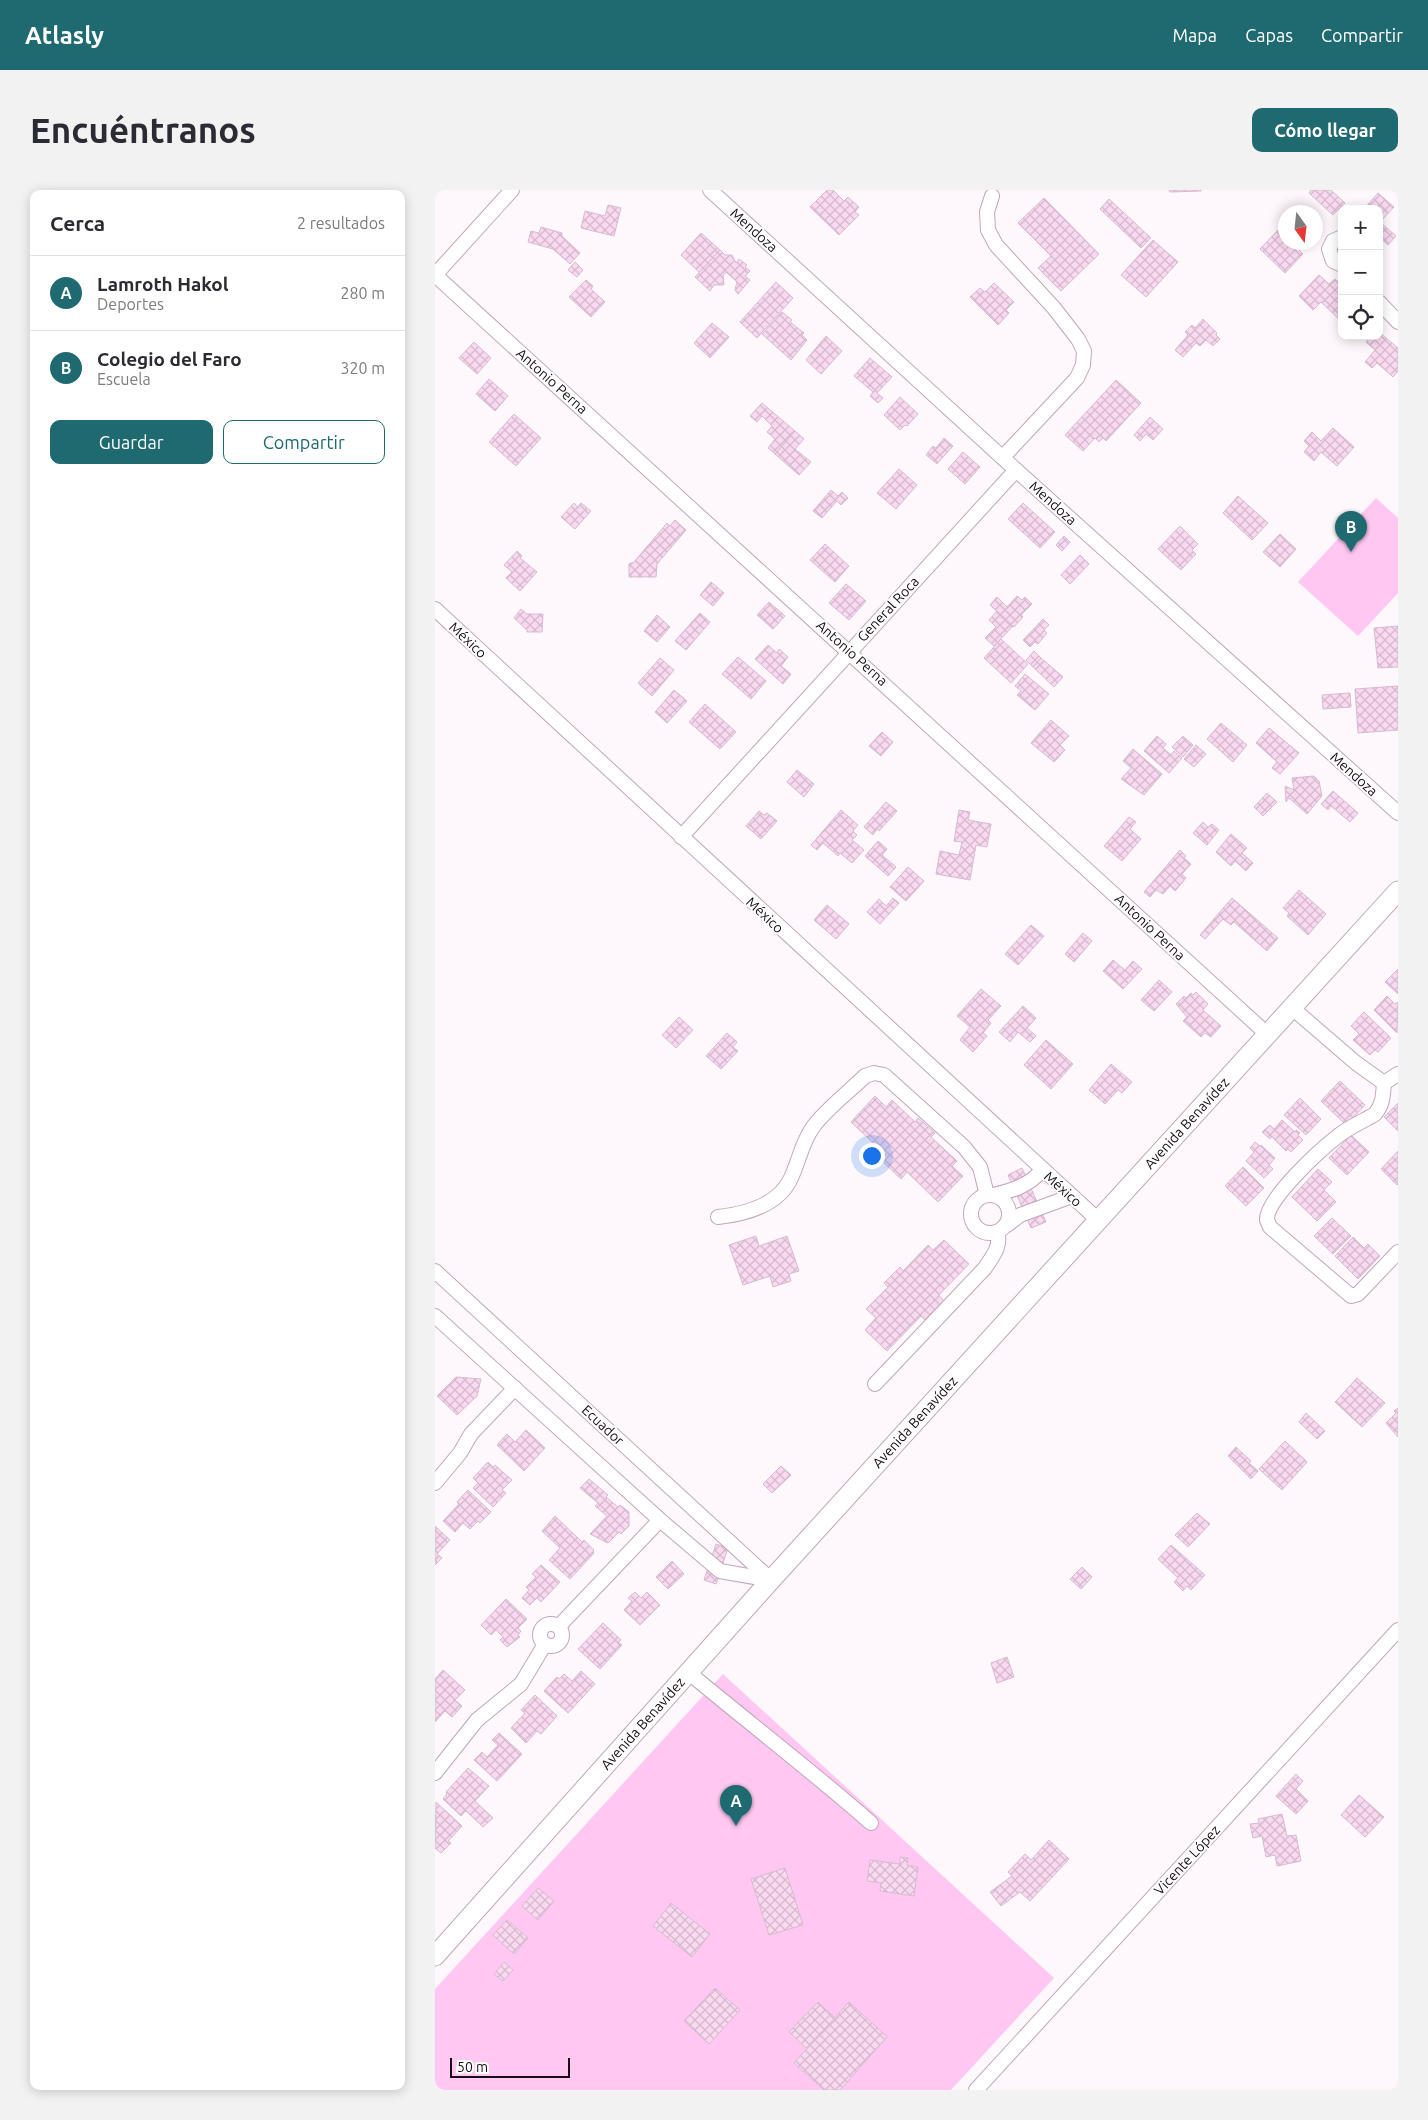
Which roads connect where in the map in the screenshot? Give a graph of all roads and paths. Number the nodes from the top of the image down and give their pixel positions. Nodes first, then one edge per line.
1 (512, 190) edge
2 (710, 190) edge
3 (992, 196) dead end
4 (1338, 239) edge
5 (1338, 263) edge
6 (435, 275) edge
7 (1383, 306) edge
8 (1398, 322) edge
9 (1003, 457) junction
10 (1016, 470) junction
11 (435, 609) edge
12 (849, 651) junction
13 (1398, 813) edge
14 (681, 837) junction
15 (1398, 890) edge
16 (1291, 1007) junction
17 (1267, 1034) junction
18 (1398, 1074) edge
19 (1384, 1083) junction
20 (1042, 1170) junction
21 (990, 1195) junction
22 (1072, 1196) junction
23 (718, 1217) dead end
24 (1097, 1219) junction
25 (1002, 1228) junction
26 (1398, 1252) edge
27 (435, 1270) edge
28 (435, 1316) edge
29 (875, 1384) dead end
30 (515, 1388) junction
31 (435, 1483) edge
32 (660, 1520) junction
33 (771, 1580) junction
34 (1398, 1630) edge
35 (688, 1672) junction
36 (435, 1773) edge
37 (871, 1823) dead end
38 (438, 1948) edge
39 (976, 2090) edge

1 - 6 street
2 - 9 street, Mendoza
3 - 9 street
4 - 5 street
6 - 12 street, Antonio Perna
7 - 8 street
9 - 10 street, Mendoza
10 - 12 street, General Roca
10 - 13 street, Mendoza
11 - 14 street, México
12 - 14 street, General Roca
12 - 17 street, Antonio Perna
14 - 20 street, México
15 - 16 main road, Avenida Benavídez
16 - 17 main road, Avenida Benavídez
16 - 19 street
17 - 24 main road, Avenida Benavídez
18 - 19 street
19 - 26 street
20 - 21 street
20 - 22 street, México
21 - 23 street
21 - 25 street
21 - 25 street
22 - 24 street, México
22 - 25 street
24 - 33 main road, Avenida Benavídez
25 - 29 street
27 - 33 street, Ecuador
28 - 30 street
30 - 31 street
30 - 32 street
32 - 33 street
32 - 36 street
33 - 35 main road, Avenida Benavídez
34 - 39 street, Vicente López
35 - 37 street
35 - 38 main road, Avenida Benavídez

